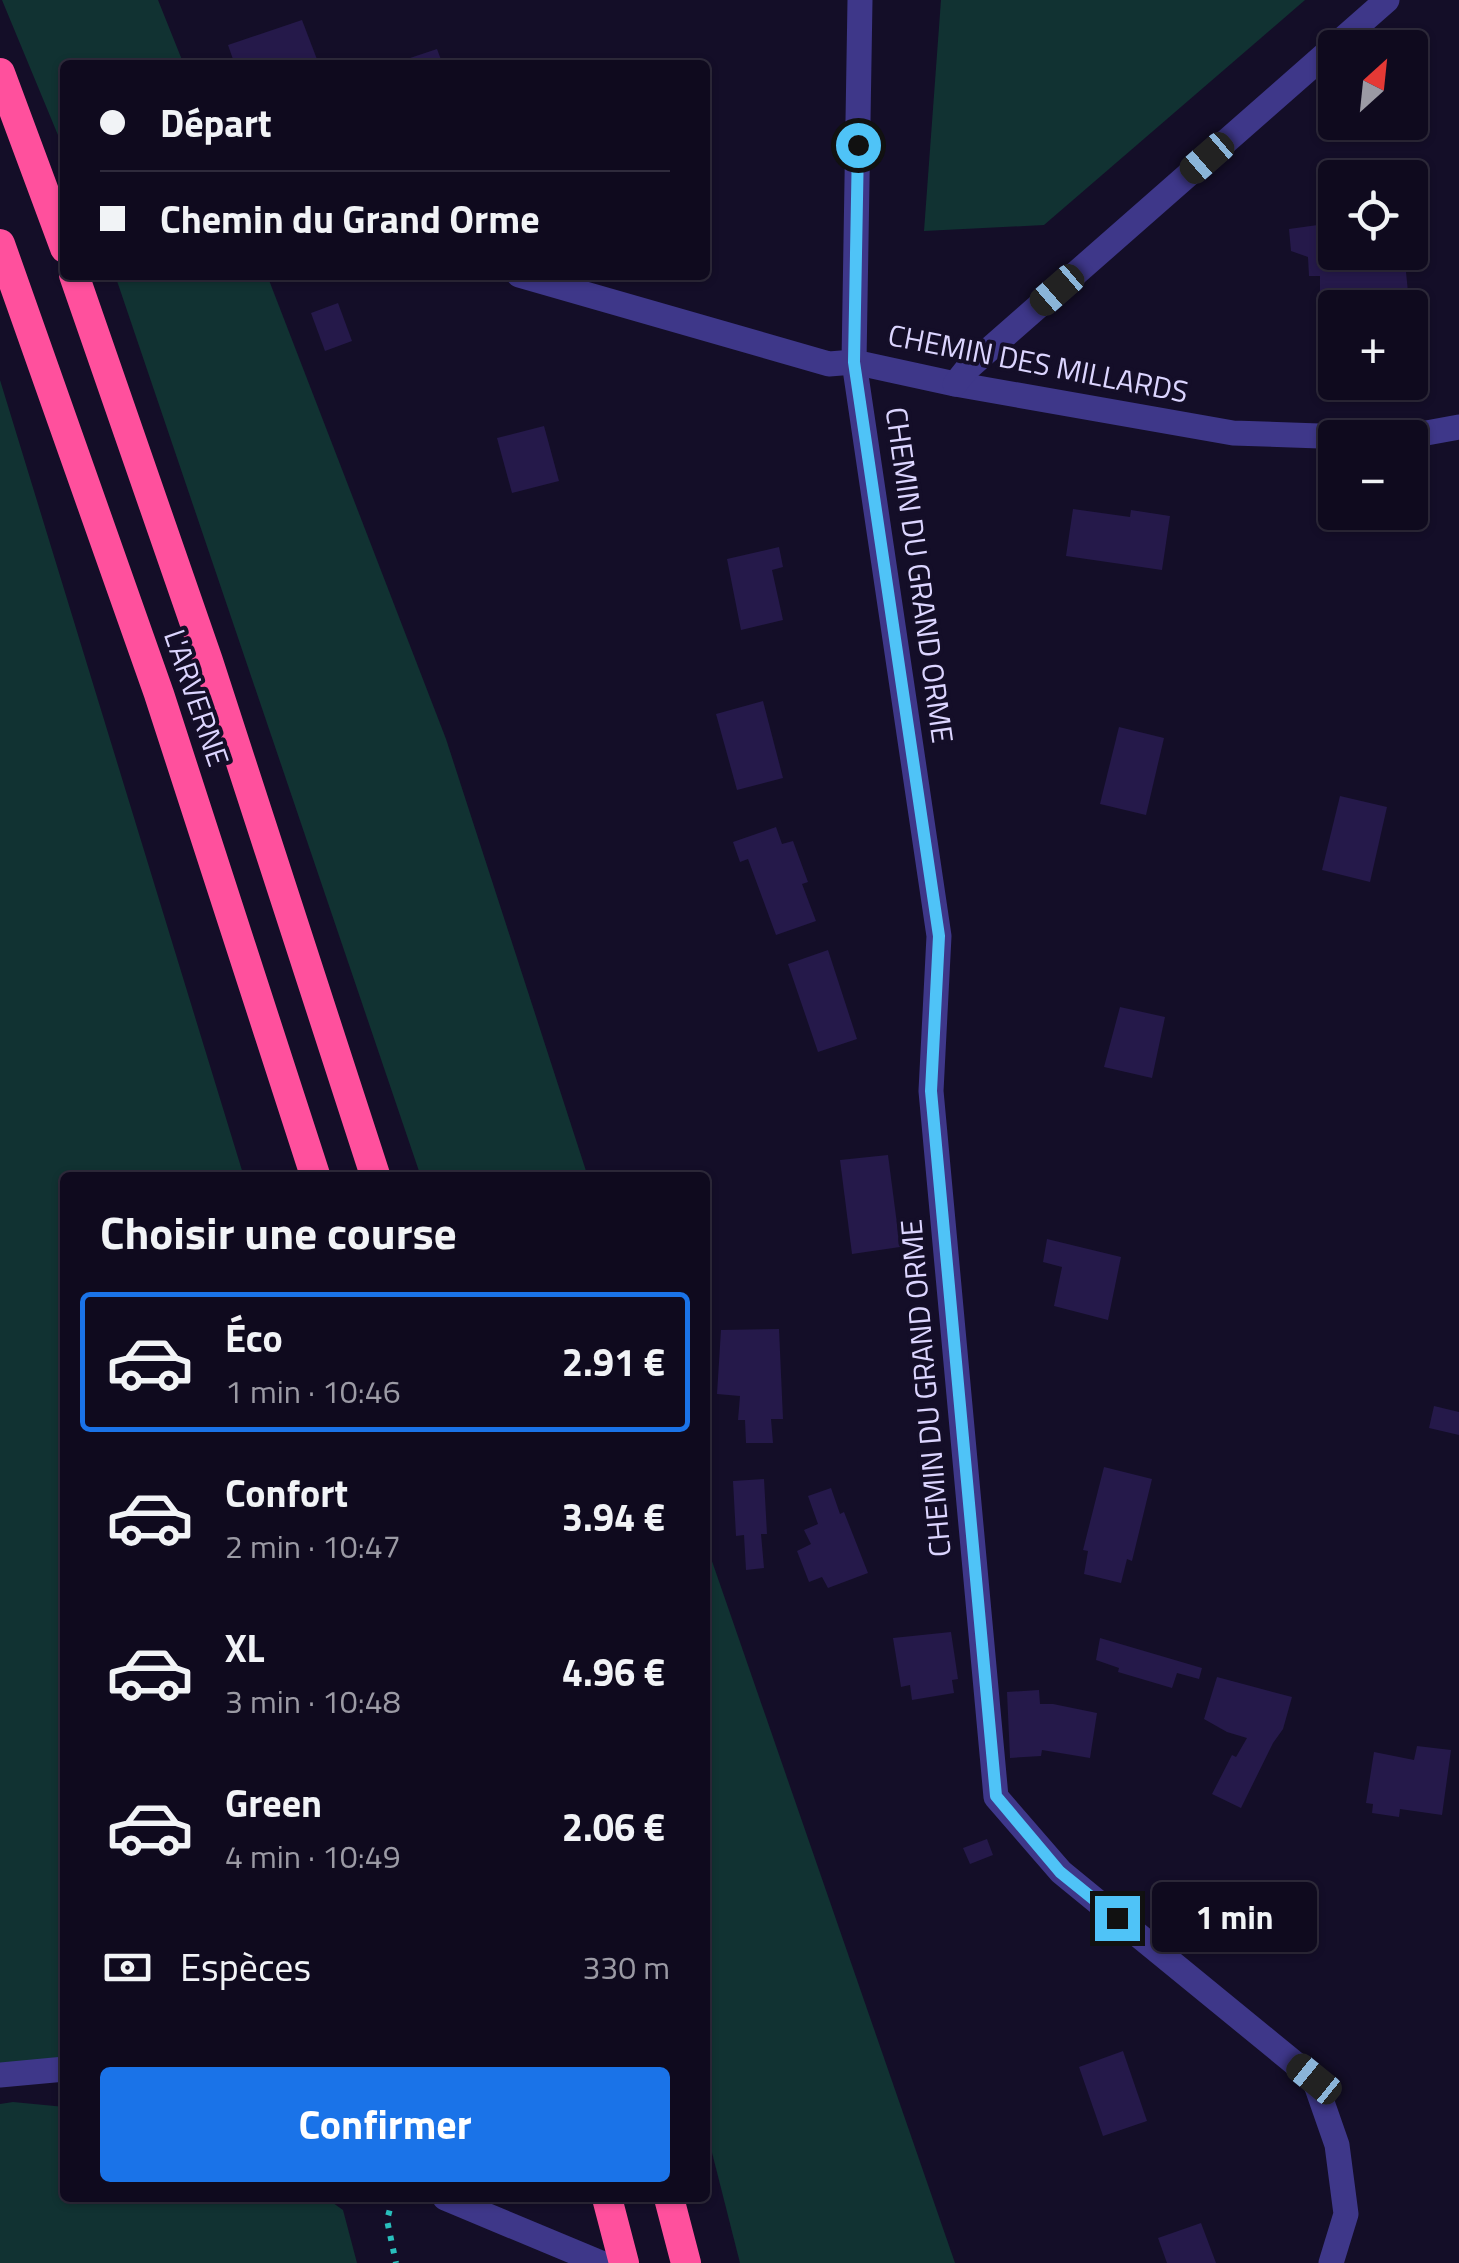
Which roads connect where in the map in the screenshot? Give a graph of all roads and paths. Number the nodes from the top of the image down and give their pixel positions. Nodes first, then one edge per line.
1 (860, 0) edge
2 (1387, 0) edge
3 (0, 73) edge
4 (60, 235) edge
5 (0, 244) edge
6 (76, 280) edge
7 (535, 280) edge
8 (854, 362) junction
9 (954, 384) junction
10 (1459, 427) edge
11 (1428, 433) edge
12 (1318, 436) edge
13 (314, 1172) edge
14 (374, 1172) edge
15 (60, 2070) edge
16 (0, 2076) edge
17 (392, 2202) edge
18 (455, 2202) edge
19 (608, 2202) edge
20 (670, 2202) edge
21 (396, 2263) edge
22 (601, 2263) edge
23 (624, 2263) edge
24 (686, 2263) edge
25 (1331, 2263) edge

1 - 8 street, CHEMIN DU GRAND ORME
2 - 9 street
3 - 4 highway
5 - 13 highway, L'ARVERNE
6 - 14 highway, L'ARVERNE
7 - 8 street, CHEMIN DES MILLARDS
8 - 9 street, CHEMIN DES MILLARDS
8 - 25 street, CHEMIN DU GRAND ORME
9 - 12 street, CHEMIN DES MILLARDS
10 - 11 street
15 - 16 street
17 - 21 path
18 - 22 street
19 - 23 highway
20 - 24 highway

